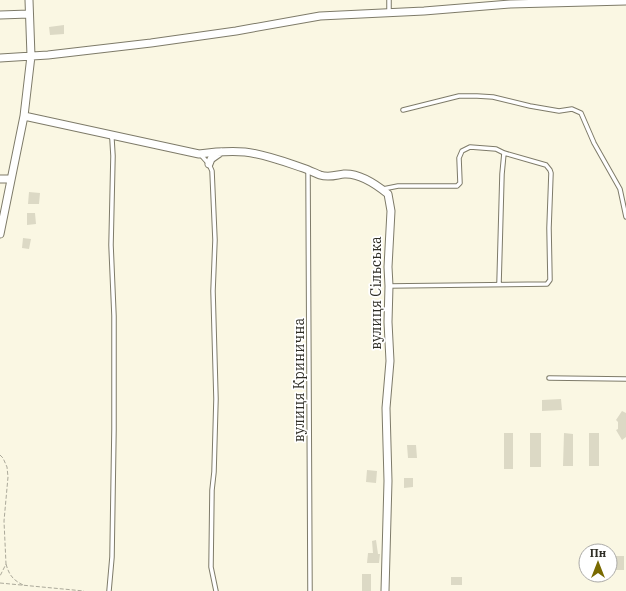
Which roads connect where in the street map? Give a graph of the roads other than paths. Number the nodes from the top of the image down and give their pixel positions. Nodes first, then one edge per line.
1 (29, 0) edge
2 (389, 0) edge
3 (626, 1) edge
4 (389, 12) junction
5 (29, 14) junction
6 (0, 15) edge
7 (31, 56) junction
8 (0, 58) edge
9 (403, 110) dead end
10 (24, 116) junction
11 (111, 136) junction
12 (221, 152) junction
13 (504, 153) junction
14 (199, 154) junction
15 (209, 164) junction
16 (308, 170) junction
17 (0, 179) edge
18 (11, 179) junction
19 (382, 189) junction
20 (626, 217) edge
21 (0, 234) edge
22 (499, 284) junction
23 (389, 286) junction
24 (549, 378) dead end
25 (626, 379) edge
26 (109, 591) edge
27 (216, 591) edge
28 (310, 591) edge
29 (384, 591) edge

1 - 5 street
2 - 4 lane
3 - 4 street
4 - 7 street
5 - 6 street
5 - 7 street
7 - 8 street
7 - 10 street
9 - 20 lane
10 - 11 street
10 - 18 street
11 - 14 street
11 - 26 lane
12 - 14 street
12 - 15 street
12 - 16 street
13 - 19 lane
13 - 22 lane
13 - 22 lane
14 - 15 lane
15 - 27 lane
16 - 19 street
16 - 28 lane, вулиця Кринична
17 - 18 street
18 - 21 street
19 - 23 street, вулиця Сільська
22 - 23 lane
23 - 29 street, вулиця Сільська
24 - 25 lane

